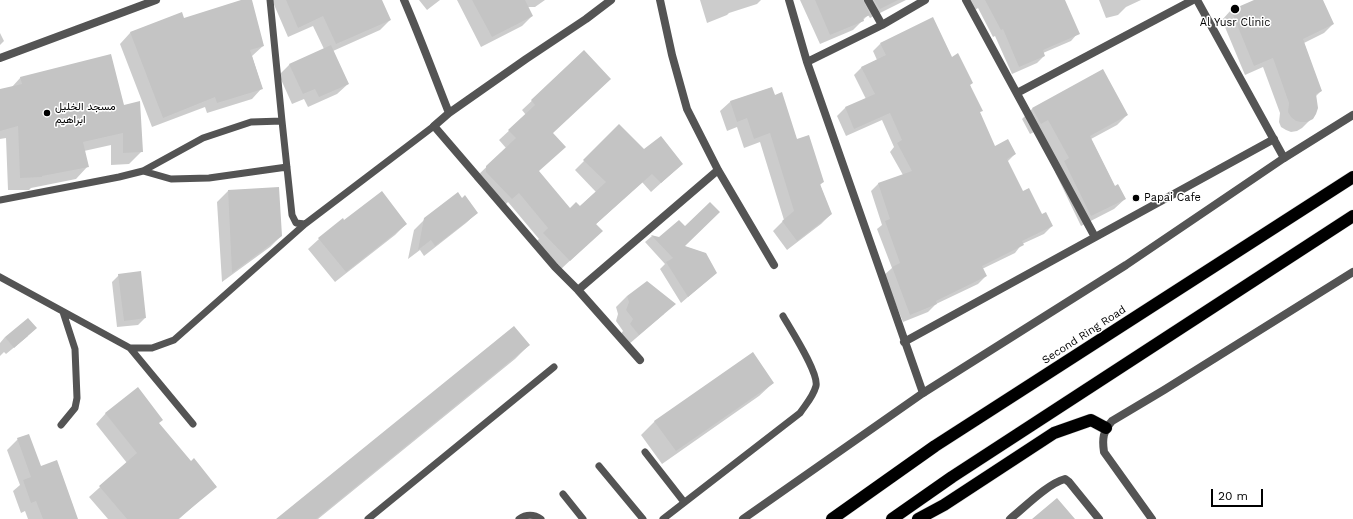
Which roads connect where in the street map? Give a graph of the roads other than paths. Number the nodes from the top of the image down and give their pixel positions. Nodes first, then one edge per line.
1 (270, 0) edge
2 (404, 0) edge
3 (611, 0) edge
4 (660, 0) edge
5 (789, 0) edge
6 (868, 0) edge
7 (925, 0) edge
8 (966, 0) edge
9 (1193, 0) edge
10 (1197, 0) edge
11 (153, 1) edge
12 (882, 25) junction
13 (0, 58) edge
14 (807, 62) junction
15 (1017, 93) junction
16 (449, 113) junction
17 (1353, 115) edge
18 (282, 121) junction
19 (434, 126) junction
20 (1274, 139) junction
21 (1284, 158) junction
22 (287, 167) junction
23 (718, 170) junction
24 (143, 171) junction
25 (1353, 177) edge
26 (0, 200) edge
27 (1353, 216) edge
28 (304, 224) junction
29 (1095, 237) junction
30 (774, 265) dead end
31 (1353, 272) edge
32 (0, 277) edge
33 (578, 290) junction
34 (63, 312) junction
35 (783, 316) dead end
36 (904, 342) junction
37 (130, 348) junction
38 (640, 360) dead end
39 (554, 368) dead end
40 (923, 393) junction
41 (193, 424) dead end
42 (61, 425) dead end
43 (1106, 428) junction
44 (645, 452) dead end
45 (599, 466) dead end
46 (563, 494) dead end
47 (684, 502) junction
48 (368, 519) edge
49 (519, 519) edge
50 (542, 519) edge
51 (583, 519) edge
52 (642, 519) edge
53 (663, 519) edge
54 (743, 519) edge
55 (832, 519) edge
56 (892, 519) edge
57 (918, 519) edge
58 (1010, 519) edge
59 (1099, 519) edge
60 (1152, 519) edge

1 - 18 lane
2 - 16 street
3 - 16 street
4 - 23 street
5 - 14 street
6 - 12 street
7 - 12 street
8 - 15 street
9 - 15 street
10 - 20 street
11 - 13 street
12 - 14 street
14 - 36 street
15 - 29 street
16 - 19 street
17 - 21 street
18 - 22 lane
18 - 24 lane
19 - 28 lane
19 - 33 street
20 - 21 street
20 - 29 street
21 - 40 street
22 - 24 lane
22 - 28 lane
23 - 30 street
23 - 33 street
24 - 26 lane
25 - 55 highway, Second Ring Road
27 - 56 highway
28 - 37 lane
29 - 36 street
31 - 43 street
32 - 34 lane
33 - 38 street
34 - 37 lane
34 - 42 lane
35 - 47 lane
36 - 40 street
37 - 41 lane
39 - 48 lane
40 - 54 street
43 - 57 highway
43 - 60 street
44 - 47 lane
45 - 52 lane
46 - 51 lane
47 - 53 lane
49 - 50 lane
58 - 59 street

